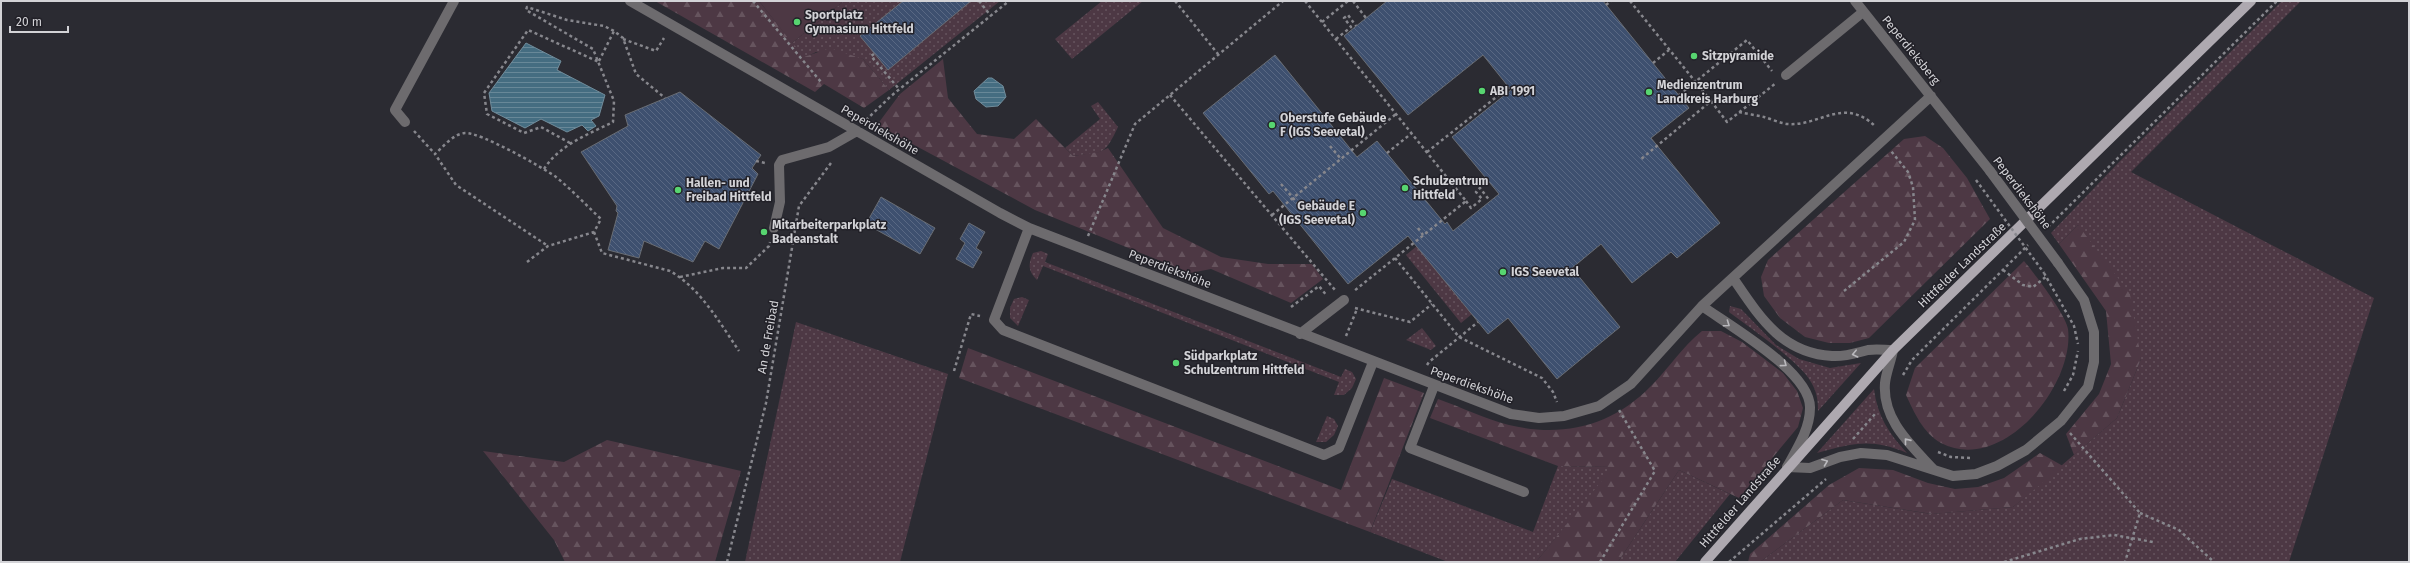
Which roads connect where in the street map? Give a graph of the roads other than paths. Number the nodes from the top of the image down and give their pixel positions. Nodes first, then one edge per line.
1 (454, 1) edge
2 (630, 1) edge
3 (1855, 1) edge
4 (2252, 1) edge
5 (1864, 12) junction
6 (1783, 77) road end
7 (1931, 96) junction
8 (405, 122) road end
9 (857, 131) junction
10 (774, 228) dead end
11 (1029, 228) junction
12 (1733, 278) junction
13 (1344, 300) road end
14 (1702, 306) junction
15 (1300, 334) junction
16 (1893, 350) junction
17 (1372, 362) junction
18 (1434, 386) junction
19 (1787, 467) junction
20 (1933, 469) junction
21 (1524, 492) dead end
22 (1705, 562) edge

1 - 8 street
2 - 9 street, Peperdiekshöhe
3 - 5 street, Peperdieksberg
4 - 16 main road, Hittfelder Landstraße
5 - 6 street
5 - 7 street, Peperdieksberg
7 - 12 street, Peperdiekshöhe
7 - 20 street, Peperdiekshöhe, bridge
9 - 10 street
9 - 11 street, Peperdiekshöhe
11 - 15 street, Peperdiekshöhe
11 - 17 street
12 - 14 street, Peperdiekshöhe
16 -> 12 street
13 - 15 street
14 - 18 street, Peperdiekshöhe
14 -> 19 street
15 - 17 street, Peperdiekshöhe
16 - 19 main road, Hittfelder Landstraße
20 -> 16 street, Peperdiekshöhe
17 - 18 street, Peperdiekshöhe
18 - 21 street
19 -> 20 street, Peperdiekshöhe
19 - 22 main road, Hittfelder Landstraße

